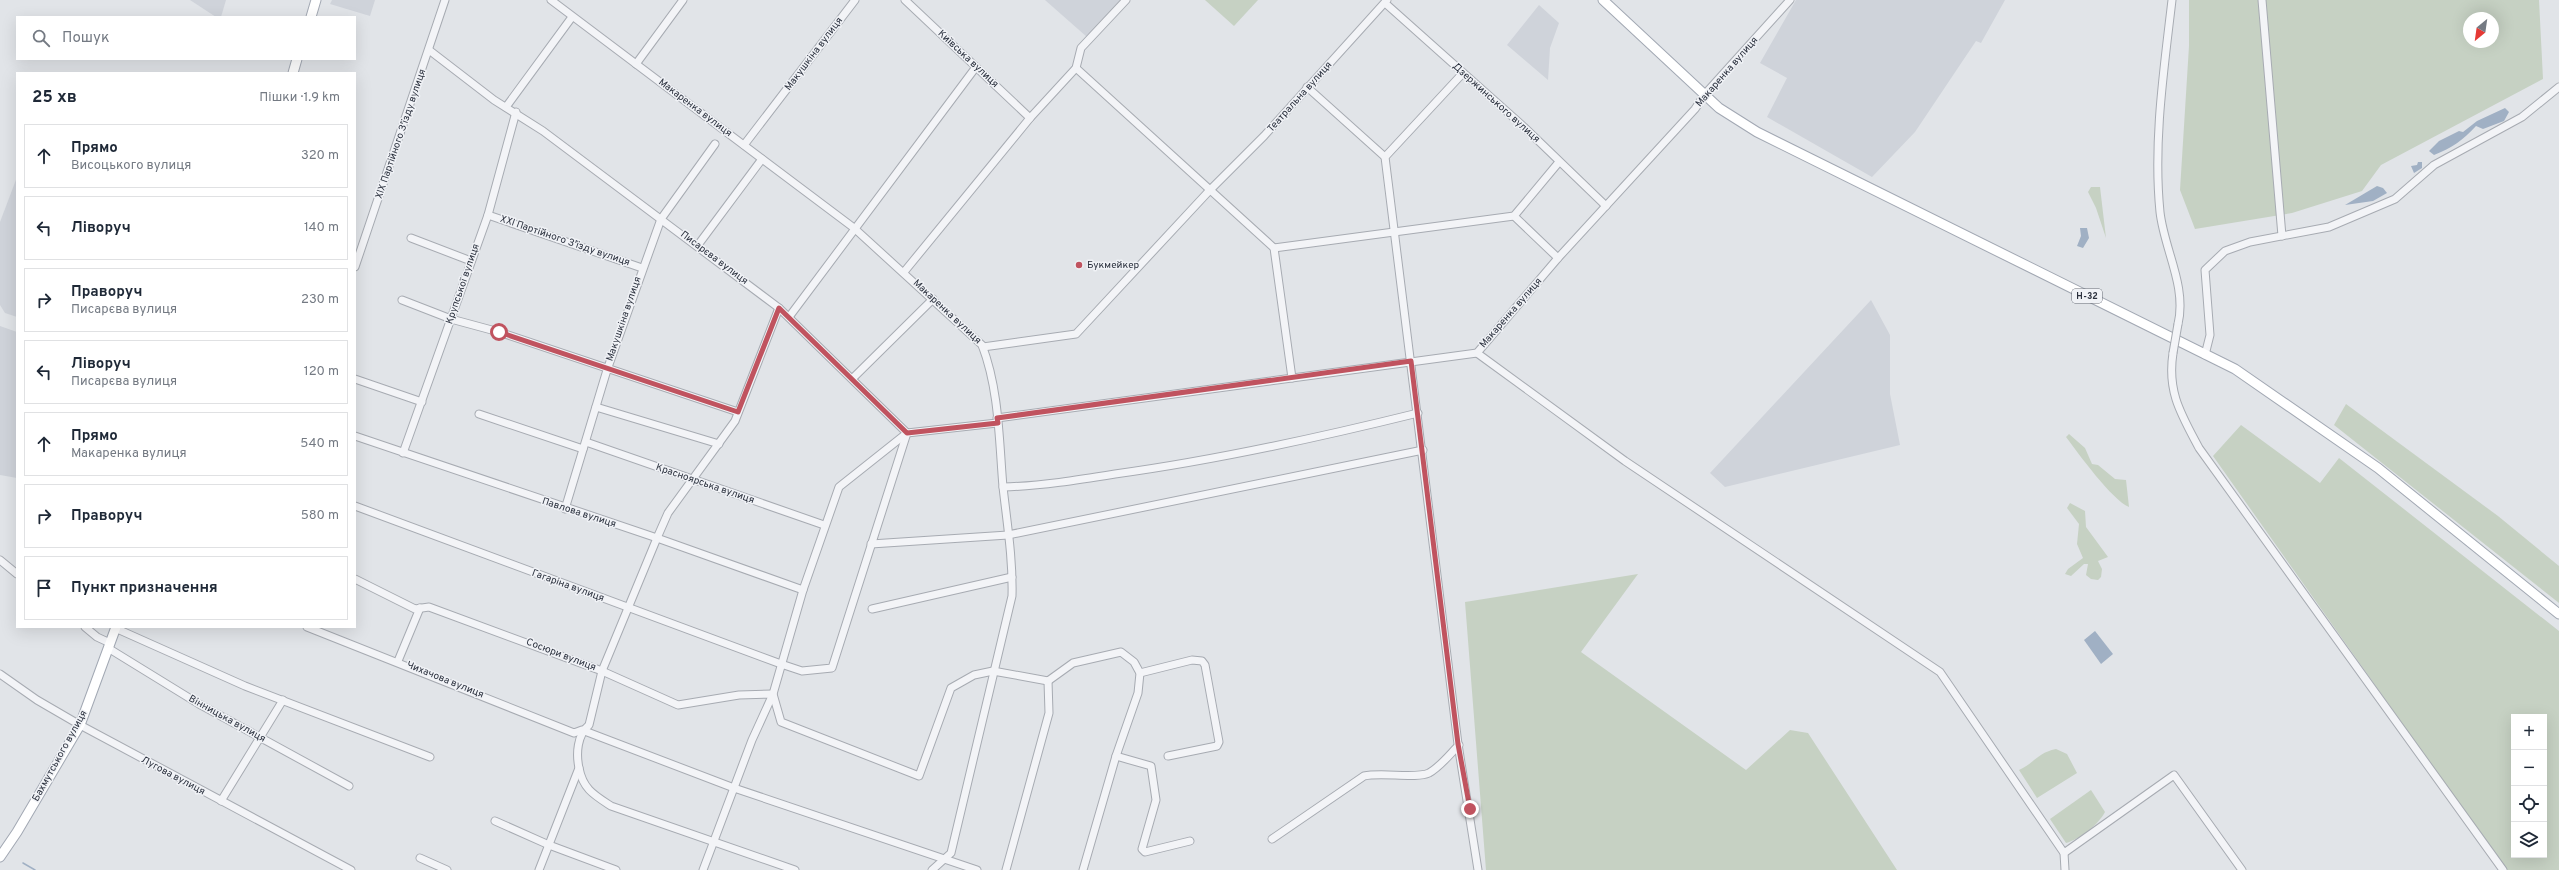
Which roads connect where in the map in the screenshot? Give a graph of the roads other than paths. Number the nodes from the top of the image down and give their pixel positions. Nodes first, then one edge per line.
1 (316, 0) edge
2 (445, 0) edge
3 (551, 0) edge
4 (564, 0) edge
5 (683, 0) edge
6 (855, 0) edge
7 (905, 0) edge
8 (1126, 0) edge
9 (1603, 0) edge
10 (1790, 0) edge
11 (2172, 0) edge
12 (2262, 0) edge
13 (1386, 2) edge
14 (559, 6) junction
15 (311, 16) edge
16 (572, 17) junction
17 (430, 50) junction
18 (297, 60) edge
19 (636, 64) junction
20 (976, 67) junction
21 (1076, 68) junction
22 (293, 72) edge
23 (1463, 73) junction
24 (1307, 87) junction
25 (2559, 87) edge
26 (1705, 94) junction
27 (506, 107) junction
28 (516, 112) junction
29 (1030, 118) junction
30 (715, 144) dead end
31 (744, 145) junction
32 (1385, 158) junction
33 (762, 159) junction
34 (1559, 162) junction
35 (1209, 191) junction
36 (1606, 206) junction
37 (488, 215) junction
38 (1514, 216) junction
39 (661, 219) junction
40 (854, 228) junction
41 (1393, 232) junction
42 (2282, 236) junction
43 (411, 238) dead end
44 (698, 246) junction
45 (1274, 248) junction
46 (1558, 258) junction
47 (471, 261) junction
48 (356, 264) edge
49 (642, 268) junction
50 (904, 272) junction
51 (933, 299) junction
52 (402, 300) dead end
53 (779, 308) junction
54 (789, 317) junction
55 (451, 319) junction
56 (983, 347) junction
57 (1477, 353) junction
58 (2205, 355) junction
59 (1411, 361) junction
60 (607, 370) junction
61 (852, 378) junction
62 (1292, 378) junction
63 (356, 379) edge
64 (422, 402) junction
65 (596, 407) junction
66 (738, 412) junction
67 (1418, 413) junction
68 (479, 414) dead end
69 (997, 420) junction
70 (907, 433) junction
71 (356, 436) edge
72 (719, 444) junction
73 (585, 445) junction
74 (1422, 450) junction
75 (403, 453) junction
76 (691, 479) junction
77 (1003, 487) junction
78 (356, 506) edge
79 (565, 509) junction
80 (824, 525) junction
81 (1008, 535) junction
82 (657, 538) junction
83 (871, 544) junction
84 (0, 560) edge
85 (16, 573) edge
86 (1012, 577) junction
87 (356, 580) edge
88 (802, 590) junction
89 (420, 608) junction
90 (627, 608) junction
91 (872, 608) dead end
92 (2559, 614) edge
93 (86, 628) edge
94 (115, 628) edge
95 (310, 628) edge
96 (109, 645) junction
97 (398, 662) junction
98 (781, 664) junction
99 (602, 671) junction
100 (993, 671) junction
101 (1140, 673) junction
102 (0, 674) edge
103 (1048, 681) junction
104 (773, 694) junction
105 (283, 700) junction
106 (80, 725) junction
107 (582, 730) junction
108 (260, 737) junction
109 (1459, 745) junction
110 (1116, 756) junction
111 (1168, 756) dead end
112 (430, 757) dead end
113 (578, 768) junction
114 (349, 786) dead end
115 (734, 788) junction
116 (221, 801) junction
117 (495, 821) dead end
118 (1272, 838) dead end
119 (1190, 841) dead end
120 (714, 842) junction
121 (549, 845) junction
122 (2064, 853) junction
123 (0, 857) edge
124 (420, 858) dead end
125 (943, 858) junction
126 (351, 870) edge
127 (447, 870) edge
128 (539, 870) edge
129 (616, 870) edge
130 (703, 870) edge
131 (795, 870) edge
132 (932, 870) edge
133 (977, 870) edge
134 (1006, 870) edge
135 (1083, 870) edge
136 (1478, 870) edge
137 (2064, 870) edge
138 (2242, 870) edge
139 (2503, 870) edge

1 - 15 main road
2 - 17 street, XIX Партійного З'їзду вулиця
3 - 14 street, Макаренка вулиця
4 - 14 street
5 - 19 street
6 - 31 street, Макушкіна вулиця
7 - 20 street, Київська вулиця
8 - 21 street
9 - 26 main road, Н-32
10 - 26 street, Макаренка вулиця
11 - 139 street, bridge
12 - 42 street
13 - 23 street, Дзержинського вулиця
13 - 24 street, Театральна вулиця
14 - 16 street, Макаренка вулиця
16 - 19 street, Макаренка вулиця
16 - 27 street
17 - 27 street, Писарєва вулиця
17 - 48 street, XIX Партійного З'їзду вулиця
18 - 22 main road
19 - 31 street, Макаренка вулиця
20 - 29 street, Київська вулиця
20 - 40 street
21 - 29 street
21 - 35 street
23 - 32 street
23 - 34 street, Дзержинського вулиця
24 - 32 street
24 - 35 street, Театральна вулиця
25 - 42 street
26 - 36 street, Макаренка вулиця
26 - 58 main road, Н-32
27 - 28 street, Писарєва вулиця
28 - 37 street, Крупської вулиця
28 - 39 street, Писарєва вулиця
29 - 50 street
30 - 39 street, Макушкіна вулиця
31 - 33 street, Макаренка вулиця
32 - 41 street
33 - 40 street, Макаренка вулиця
33 - 44 street
34 - 36 street, Дзержинського вулиця
34 - 38 street
35 - 45 street
35 - 56 street, Театральна вулиця
36 - 46 street, Макаренка вулиця
37 - 47 street, Крупської вулиця
37 - 49 street, XXI Партійного З'їзду вулиця
38 - 41 street
38 - 46 street
39 - 44 street, Писарєва вулиця
39 - 49 street, Макушкіна вулиця
40 - 50 street, Макаренка вулиця
40 - 54 street
41 - 45 street
41 - 59 street
42 - 58 street
43 - 47 street
44 - 53 street, Писарєва вулиця
45 - 62 street
46 - 57 street, Макаренка вулиця
47 - 55 street, Крупської вулиця
49 - 60 street, Макушкіна вулиця
50 - 51 street, Макаренка вулиця
51 - 56 street, Макаренка вулиця
51 - 61 street
52 - 55 street
53 - 54 street, Писарєва вулиця
53 - 66 street
54 - 61 street, Писарєва вулиця
55 - 60 street
55 - 64 street, Крупської вулиця
56 - 69 street, Макаренка вулиця
57 - 59 street, Макаренка вулиця
57 - 122 street
58 - 92 main road, Н-32
59 - 62 street, Макаренка вулиця
59 - 67 street
60 - 65 street, Макушкіна вулиця
60 - 66 street
61 - 70 street, Писарєва вулиця
62 - 69 street, Макаренка вулиця
63 - 64 street
64 - 75 street, Крупської вулиця
65 - 72 street
65 - 73 street, Макушкіна вулиця
66 - 72 street
67 - 74 street
67 - 77 street
68 - 73 street, Красноярська вулиця
69 - 70 street
69 - 77 street
70 - 80 street
70 - 83 street
71 - 75 street, Павлова вулиця
72 - 76 street
73 - 76 street, Красноярська вулиця
73 - 79 street, Макушкіна вулиця
74 - 81 street
74 - 109 street
75 - 79 street, Павлова вулиця
76 - 80 street, Красноярська вулиця
76 - 82 street
77 - 81 street
78 - 90 street, Гагаріна вулиця
79 - 82 street, Павлова вулиця
80 - 88 street
81 - 83 street
81 - 86 street
82 - 88 street, Павлова вулиця
82 - 90 street
83 - 98 street, Гагаріна вулиця
84 - 85 street
86 - 91 street
86 - 100 street
87 - 89 street, Сосюри вулиця
88 - 98 street
89 - 97 street
89 - 99 street, Сосюри вулиця
90 - 98 street, Гагаріна вулиця
90 - 99 street
93 - 96 street, Вінницька вулиця
94 - 96 main road, Бахмутського вулиця
94 - 105 street
95 - 97 street, Чихачова вулиця
96 - 106 main road, Бахмутського вулиця
96 - 108 street, Вінницька вулиця
97 - 107 street, Чихачова вулиця
98 - 104 street
99 - 104 street, Сосюри вулиця
99 - 107 street
100 - 103 street
100 - 104 street
100 - 125 street
101 - 103 street
101 - 110 street
101 - 111 street
102 - 106 street, Лугова вулиця
103 - 134 street
104 - 115 street
105 - 108 street
105 - 112 street
106 - 116 street, Лугова вулиця
106 - 123 main road, Бахмутського вулиця
107 - 113 street
107 - 115 street, Чихачова вулиця
108 - 114 street, Вінницька вулиця
108 - 116 street
109 - 118 street
109 - 136 street
110 - 119 street
110 - 135 street
113 - 120 street
113 - 121 street
115 - 120 street
115 - 125 street, Чихачова вулиця
116 - 126 street, Лугова вулиця
117 - 121 street
120 - 130 street
120 - 131 street
121 - 128 street
121 - 129 street
122 - 137 street
122 - 138 street
124 - 127 street
125 - 132 street
125 - 133 street, Чихачова вулиця

